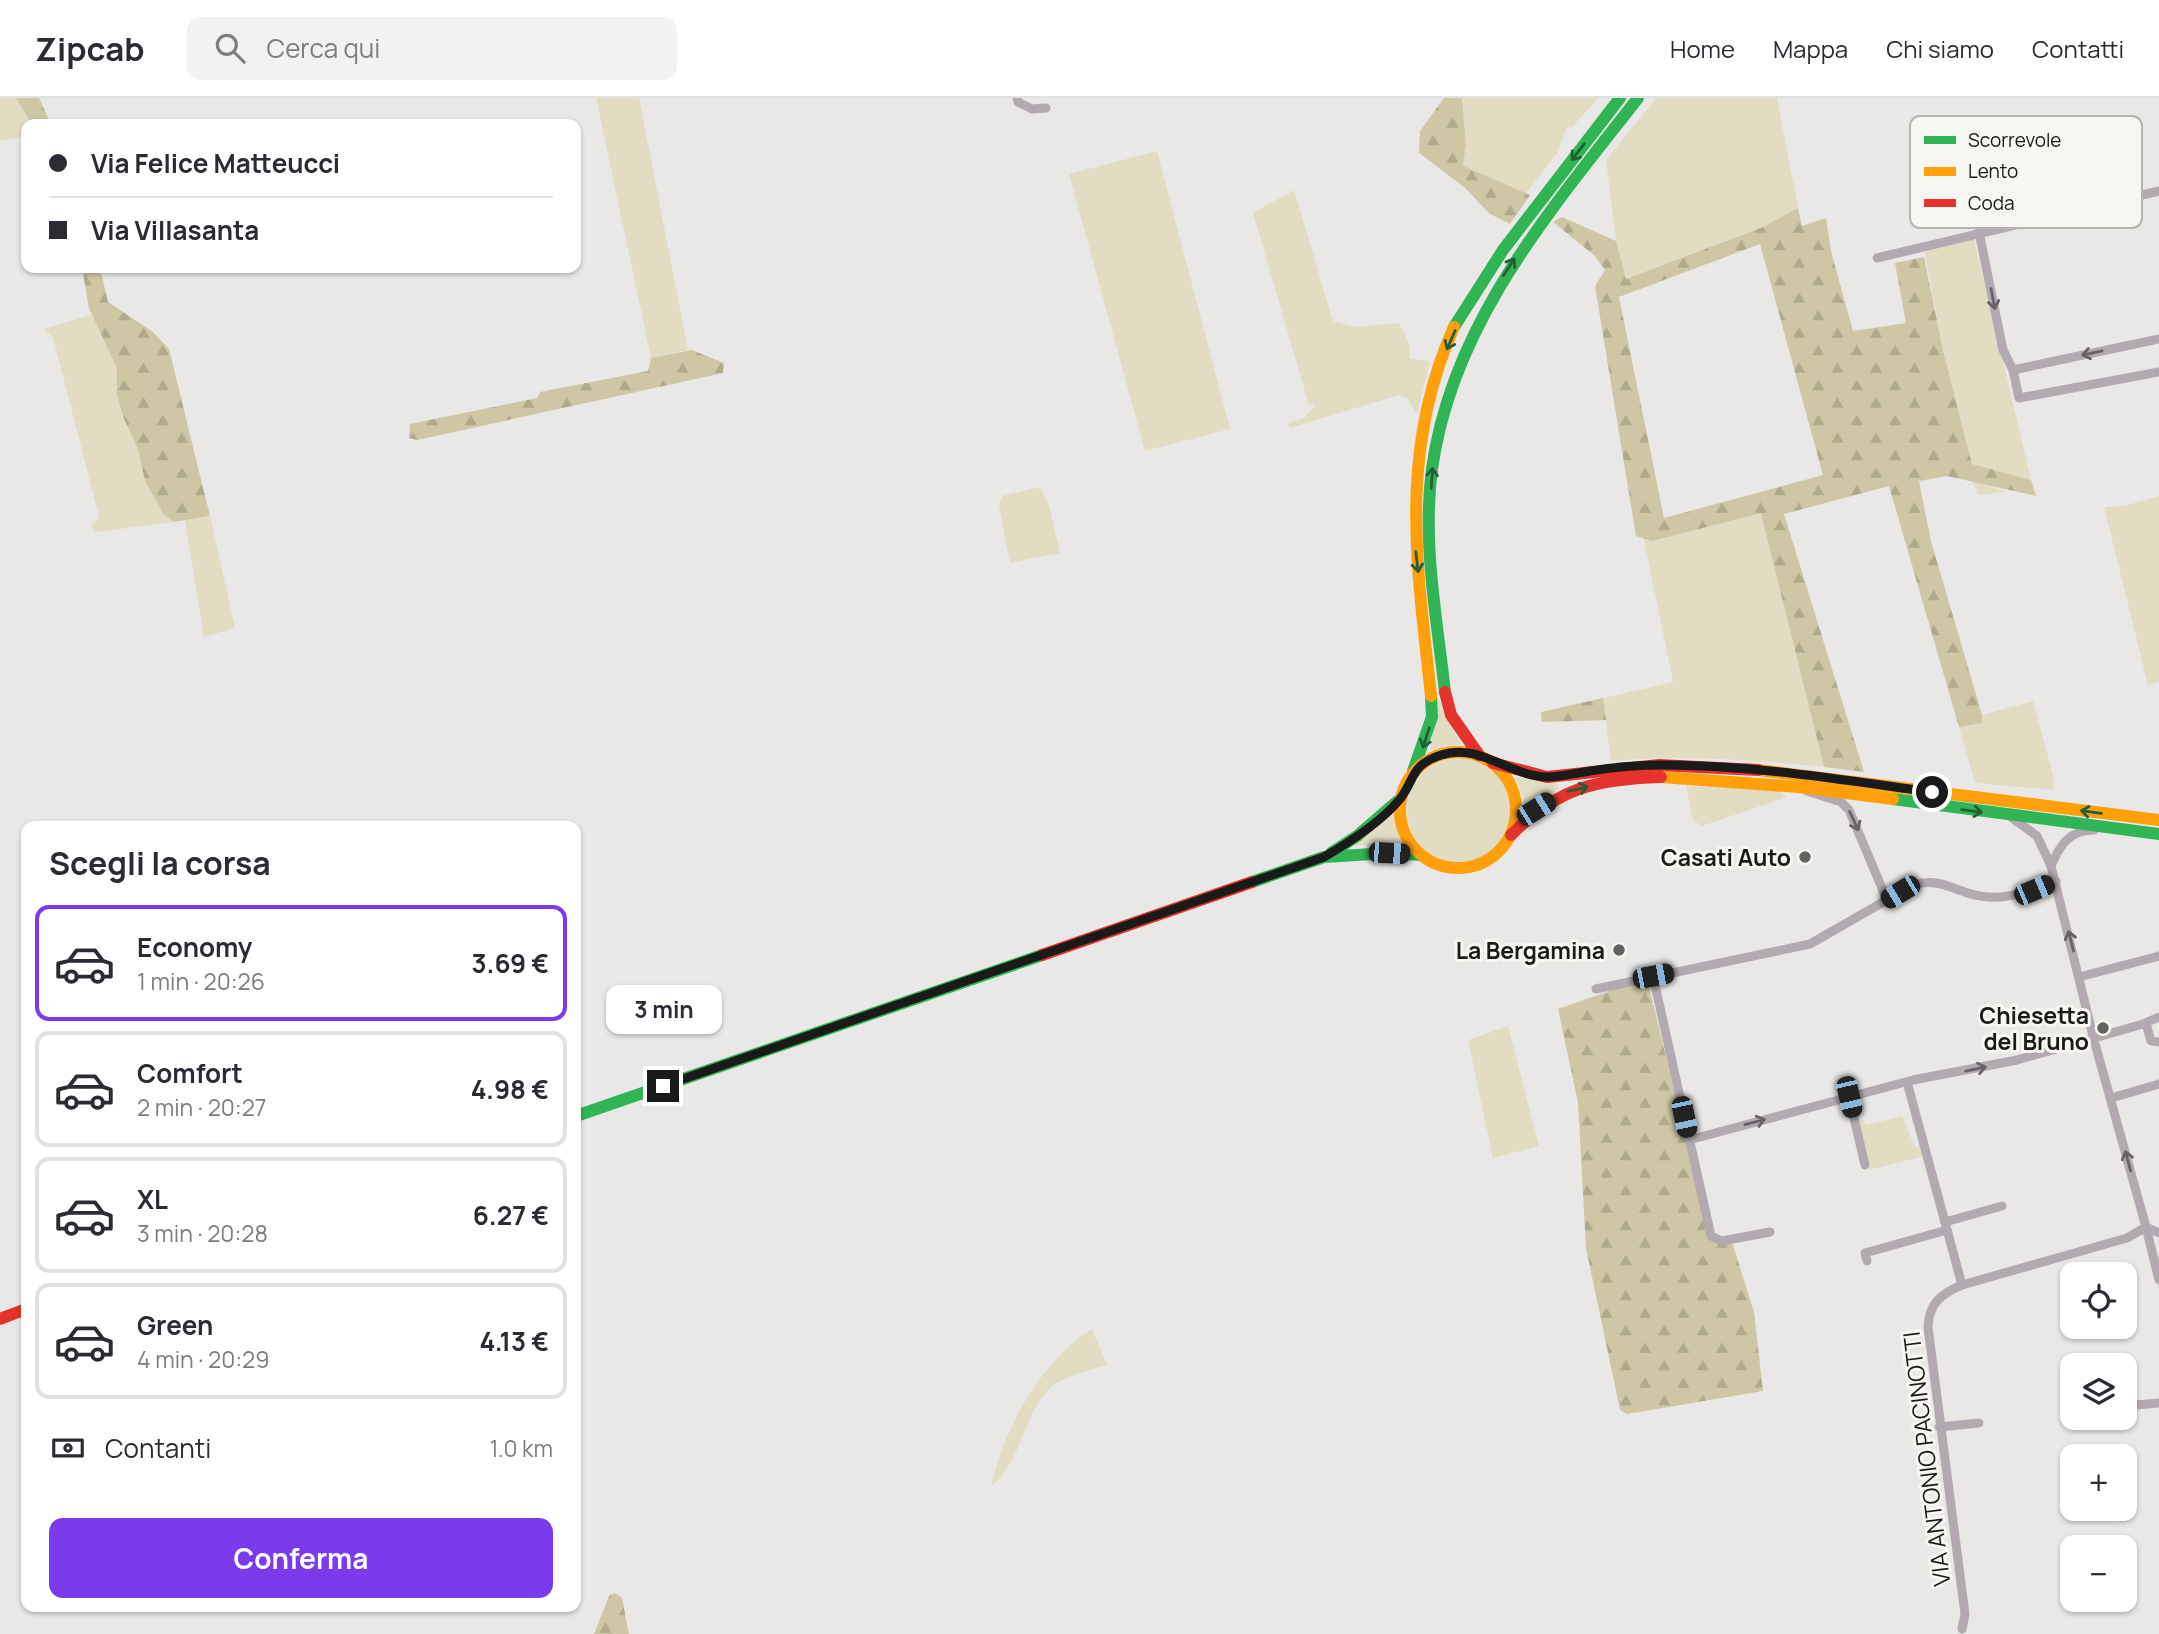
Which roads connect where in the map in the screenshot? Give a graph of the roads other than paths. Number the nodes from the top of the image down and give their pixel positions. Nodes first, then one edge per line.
1 (1017, 98) edge
2 (1620, 98) edge
3 (1638, 98) edge
4 (1046, 108) dead end
5 (1997, 228) edge
6 (1979, 232) junction
7 (1877, 258) dead end
8 (2159, 339) edge
9 (2012, 370) junction
10 (2159, 372) edge
11 (1479, 755) junction
12 (1493, 763) junction
13 (1409, 778) junction
14 (1799, 787) junction
15 (1401, 798) junction
16 (2159, 811) edge
17 (2008, 815) junction
18 (2143, 818) junction
19 (2159, 820) edge
20 (2127, 830) junction
21 (2159, 834) edge
22 (1511, 835) junction
23 (1420, 855) junction
24 (1324, 857) junction
25 (2051, 866) junction
26 (2056, 881) junction
27 (1887, 900) junction
28 (2159, 956) edge
29 (1653, 976) junction
30 (2080, 978) junction
31 (1596, 989) dead end
32 (2159, 1017) edge
33 (2143, 1024) junction
34 (2094, 1040) junction
35 (2159, 1042) edge
36 (1906, 1082) junction
37 (2159, 1084) edge
38 (1849, 1097) junction
39 (2111, 1098) junction
40 (581, 1114) edge
41 (1689, 1140) junction
42 (1865, 1165) dead end
43 (2003, 1206) dead end
44 (1946, 1226) junction
45 (2146, 1227) junction
46 (1770, 1232) dead end
47 (2159, 1233) edge
48 (1867, 1261) dead end
49 (2159, 1280) edge
50 (1962, 1285) junction
51 (21, 1311) edge
52 (0, 1320) edge
53 (2159, 1404) edge
54 (2137, 1405) edge
55 (1979, 1423) dead end
56 (1939, 1427) junction
57 (1960, 1632) edge

1 - 4 street
2 -> 13 main road
11 -> 3 main road
5 - 6 street
6 - 7 street
6 -> 9 street
8 -> 9 street
9 - 10 street
11 - 12 main road
11 - 13 main road
18 -> 12 main road
12 - 22 main road
13 - 15 main road
14 -> 17 main road
22 -> 14 main road
14 -> 27 street
15 - 23 main road
15 - 24 main road
16 - 18 main road
17 - 20 main road
17 - 25 street
18 - 19 main road
20 - 21 main road
20 - 25 street
22 - 23 main road
23 - 24 main road
24 - 40 main road
25 - 26 street
26 - 27 street
30 -> 26 street
27 - 29 street
28 - 30 street
29 - 31 street
29 - 41 street
30 - 34 street
32 - 33 street
33 - 34 street
33 - 35 street
36 -> 34 street
34 - 39 street
36 - 38 street
36 - 44 street
37 - 39 street
41 -> 38 street
38 - 42 street
45 -> 39 street
41 - 46 street
43 - 44 street
44 - 48 street
44 - 50 street
45 - 47 street
45 - 49 street
45 - 50 street, VIA ANTONIO PACINOTTI
50 - 56 street, VIA ANTONIO PACINOTTI
51 - 52 main road
53 - 54 street
55 - 56 street
56 - 57 street, VIA ANTONIO PACINOTTI

